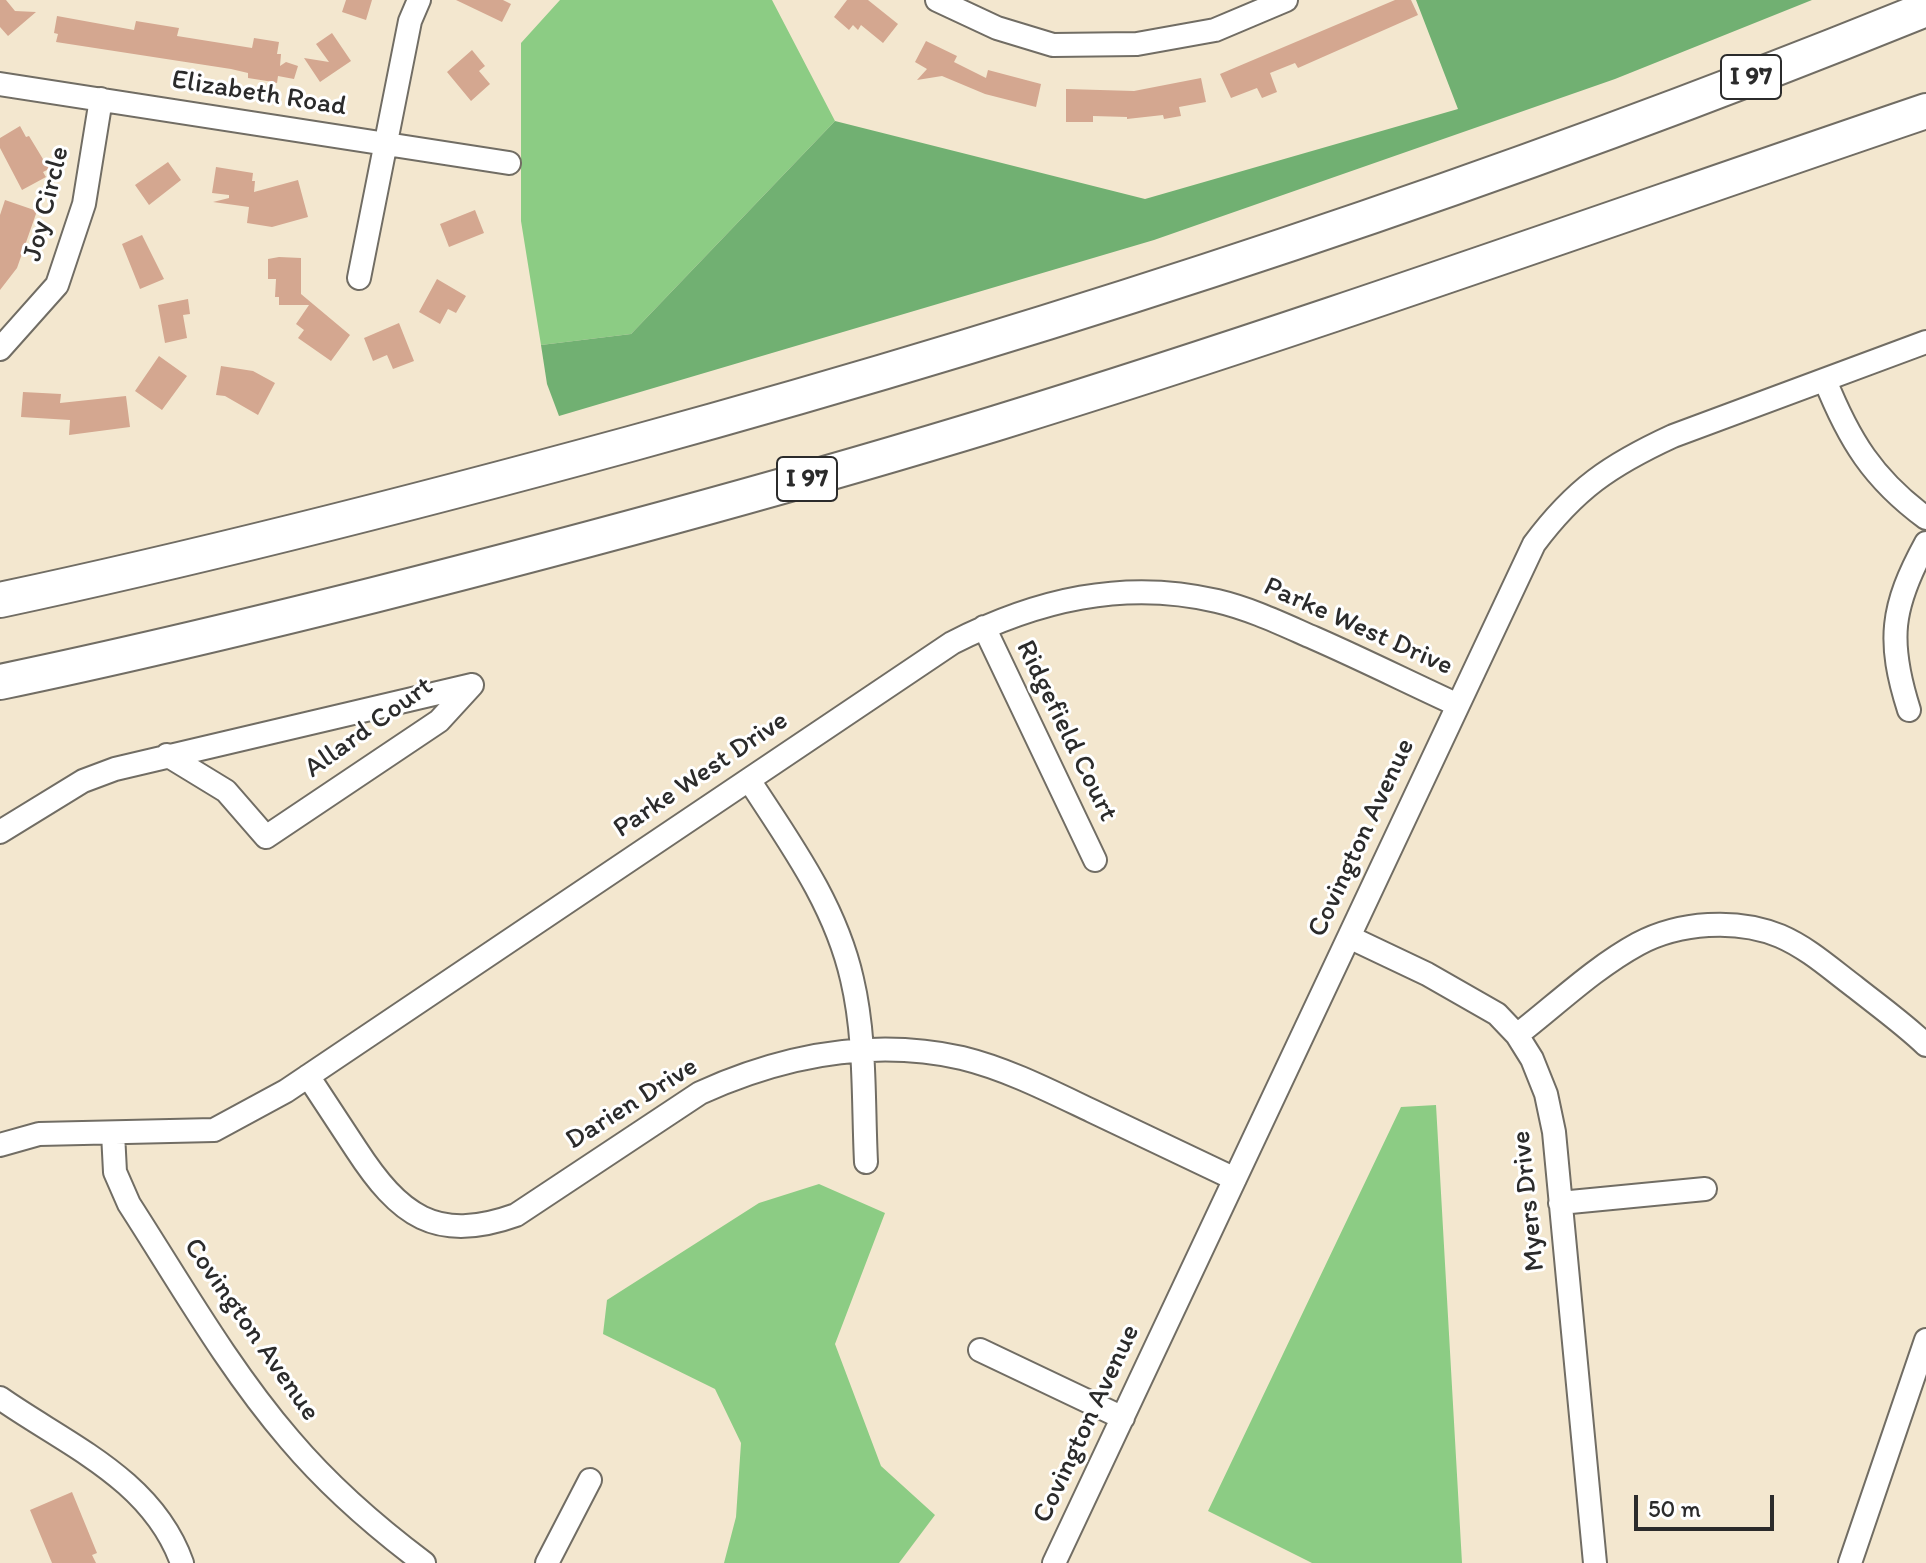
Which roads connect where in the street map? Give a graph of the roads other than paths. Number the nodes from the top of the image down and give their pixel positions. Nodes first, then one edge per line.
1 (419, 0) edge
2 (937, 0) edge
3 (1286, 0) edge
4 (1889, 0) edge
5 (1926, 9) edge
6 (0, 84) edge
7 (1926, 97) edge
8 (101, 99) junction
9 (1926, 111) edge
10 (1575, 143) junction
11 (388, 146) junction
12 (509, 163) dead end
13 (1599, 222) junction
14 (359, 278) dead end
15 (1926, 342) edge
16 (0, 349) edge
17 (1825, 380) junction
18 (1926, 518) edge
19 (1926, 543) edge
20 (0, 600) edge
21 (984, 627) junction
22 (0, 682) edge
23 (1458, 705) junction
24 (1909, 710) dead end
25 (167, 755) junction
26 (749, 780) junction
27 (0, 832) edge
28 (1095, 860) dead end
29 (1349, 937) junction
30 (1517, 1035) junction
31 (1926, 1045) edge
32 (860, 1050) junction
33 (308, 1076) junction
34 (113, 1133) junction
35 (0, 1145) edge
36 (866, 1162) dead end
37 (1235, 1179) junction
38 (1705, 1189) dead end
39 (1560, 1203) junction
40 (1926, 1340) edge
41 (980, 1350) dead end
42 (0, 1398) edge
43 (1123, 1418) junction
44 (590, 1480) dead end
45 (182, 1563) edge
46 (424, 1563) edge
47 (547, 1563) edge
48 (1054, 1563) edge
49 (1595, 1563) edge
50 (1850, 1563) edge

1 - 11 street
2 - 3 street
4 - 10 highway
5 - 10 highway, I 97
6 - 8 street, Elizabeth Road
7 - 13 highway, I 97
8 - 11 street, Elizabeth Road
8 - 16 street, Joy Circle
9 - 13 highway
10 - 20 highway, I 97
11 - 12 street, Elizabeth Road
11 - 14 street
13 - 22 highway, I 97
15 - 17 street, Covington Avenue
17 - 18 street
17 - 23 street, Covington Avenue
19 - 24 street
21 - 23 street, Parke West Drive
21 - 26 street, Parke West Drive
21 - 28 street, Ridgefield Court
23 - 29 street, Covington Avenue
25 - 25 street, Allard Court
25 - 27 street, Allard Court
26 - 32 street
26 - 33 street, Parke West Drive
29 - 30 street, Myers Drive
29 - 37 street, Covington Avenue
30 - 31 street
30 - 39 street, Myers Drive
32 - 33 street, Darien Drive
32 - 36 street
32 - 37 street, Darien Drive
33 - 34 street, Parke West Drive
34 - 35 street, Parke West Drive
34 - 46 street, Covington Avenue
37 - 43 street, Covington Avenue
38 - 39 street
39 - 49 street, Myers Drive
40 - 50 street
41 - 43 street
42 - 45 street
43 - 48 street, Covington Avenue
44 - 47 street

